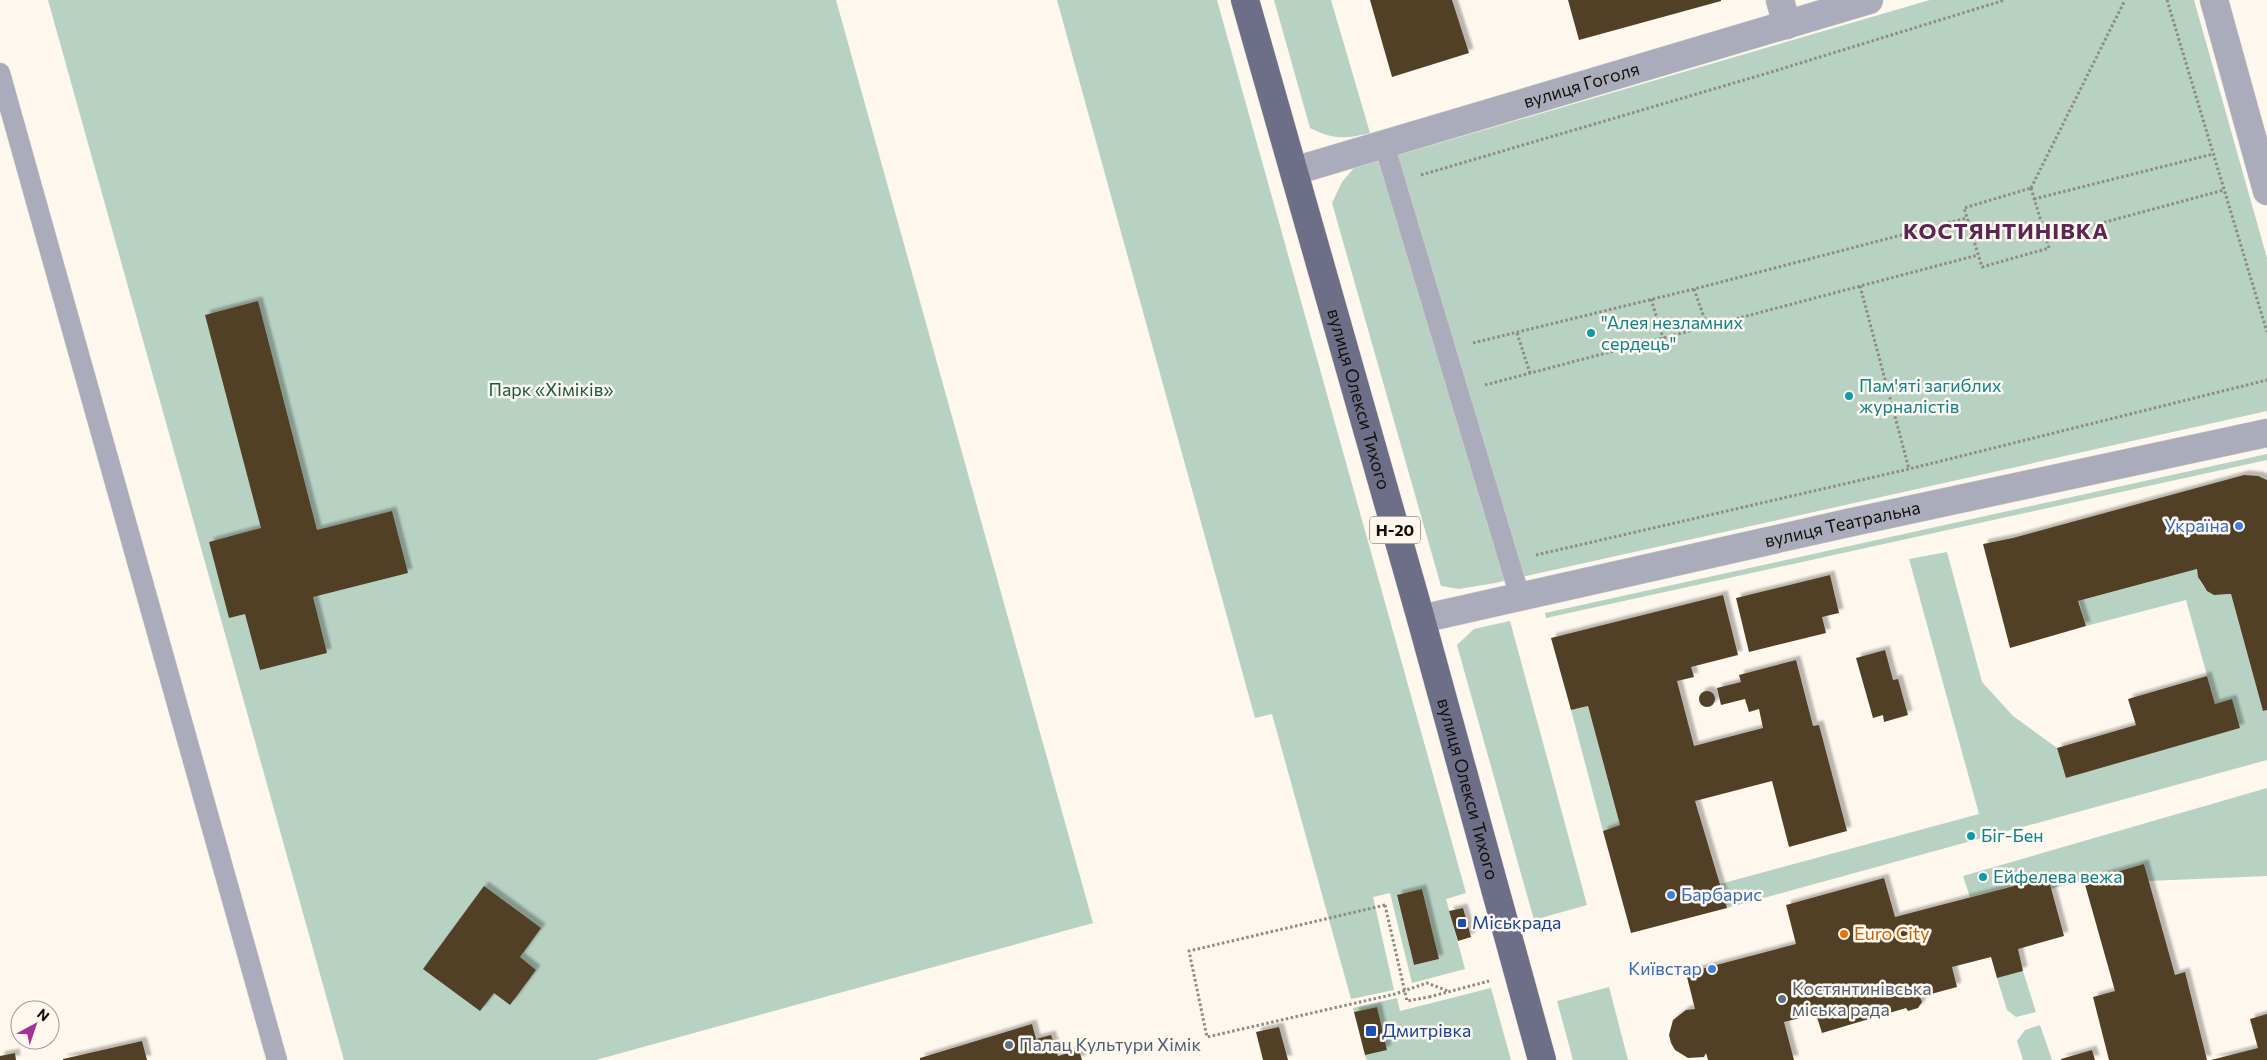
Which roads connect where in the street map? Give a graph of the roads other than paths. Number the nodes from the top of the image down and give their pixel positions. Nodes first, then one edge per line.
1 (1245, 0) edge
2 (1869, 0) edge
3 (2214, 0) edge
4 (1783, 12) edge
5 (0, 73) edge
6 (1384, 144) junction
7 (1294, 171) junction
8 (2267, 191) edge
9 (2267, 433) edge
10 (1520, 597) junction
11 (1421, 619) junction
12 (277, 1060) edge
13 (1542, 1060) edge

1 - 7 main road, вулиця Олекси Тихого / Н-20
2 - 4 street, вулиця Гоголя
3 - 8 street
4 - 6 street, вулиця Гоголя
5 - 12 lane
6 - 7 street, вулиця Гоголя
6 - 10 lane
7 - 11 main road, вулиця Олекси Тихого / Н-20
9 - 10 street, вулиця Театральна
10 - 11 street, вулиця Театральна
11 - 13 main road, вулиця Олекси Тихого / Н-20

